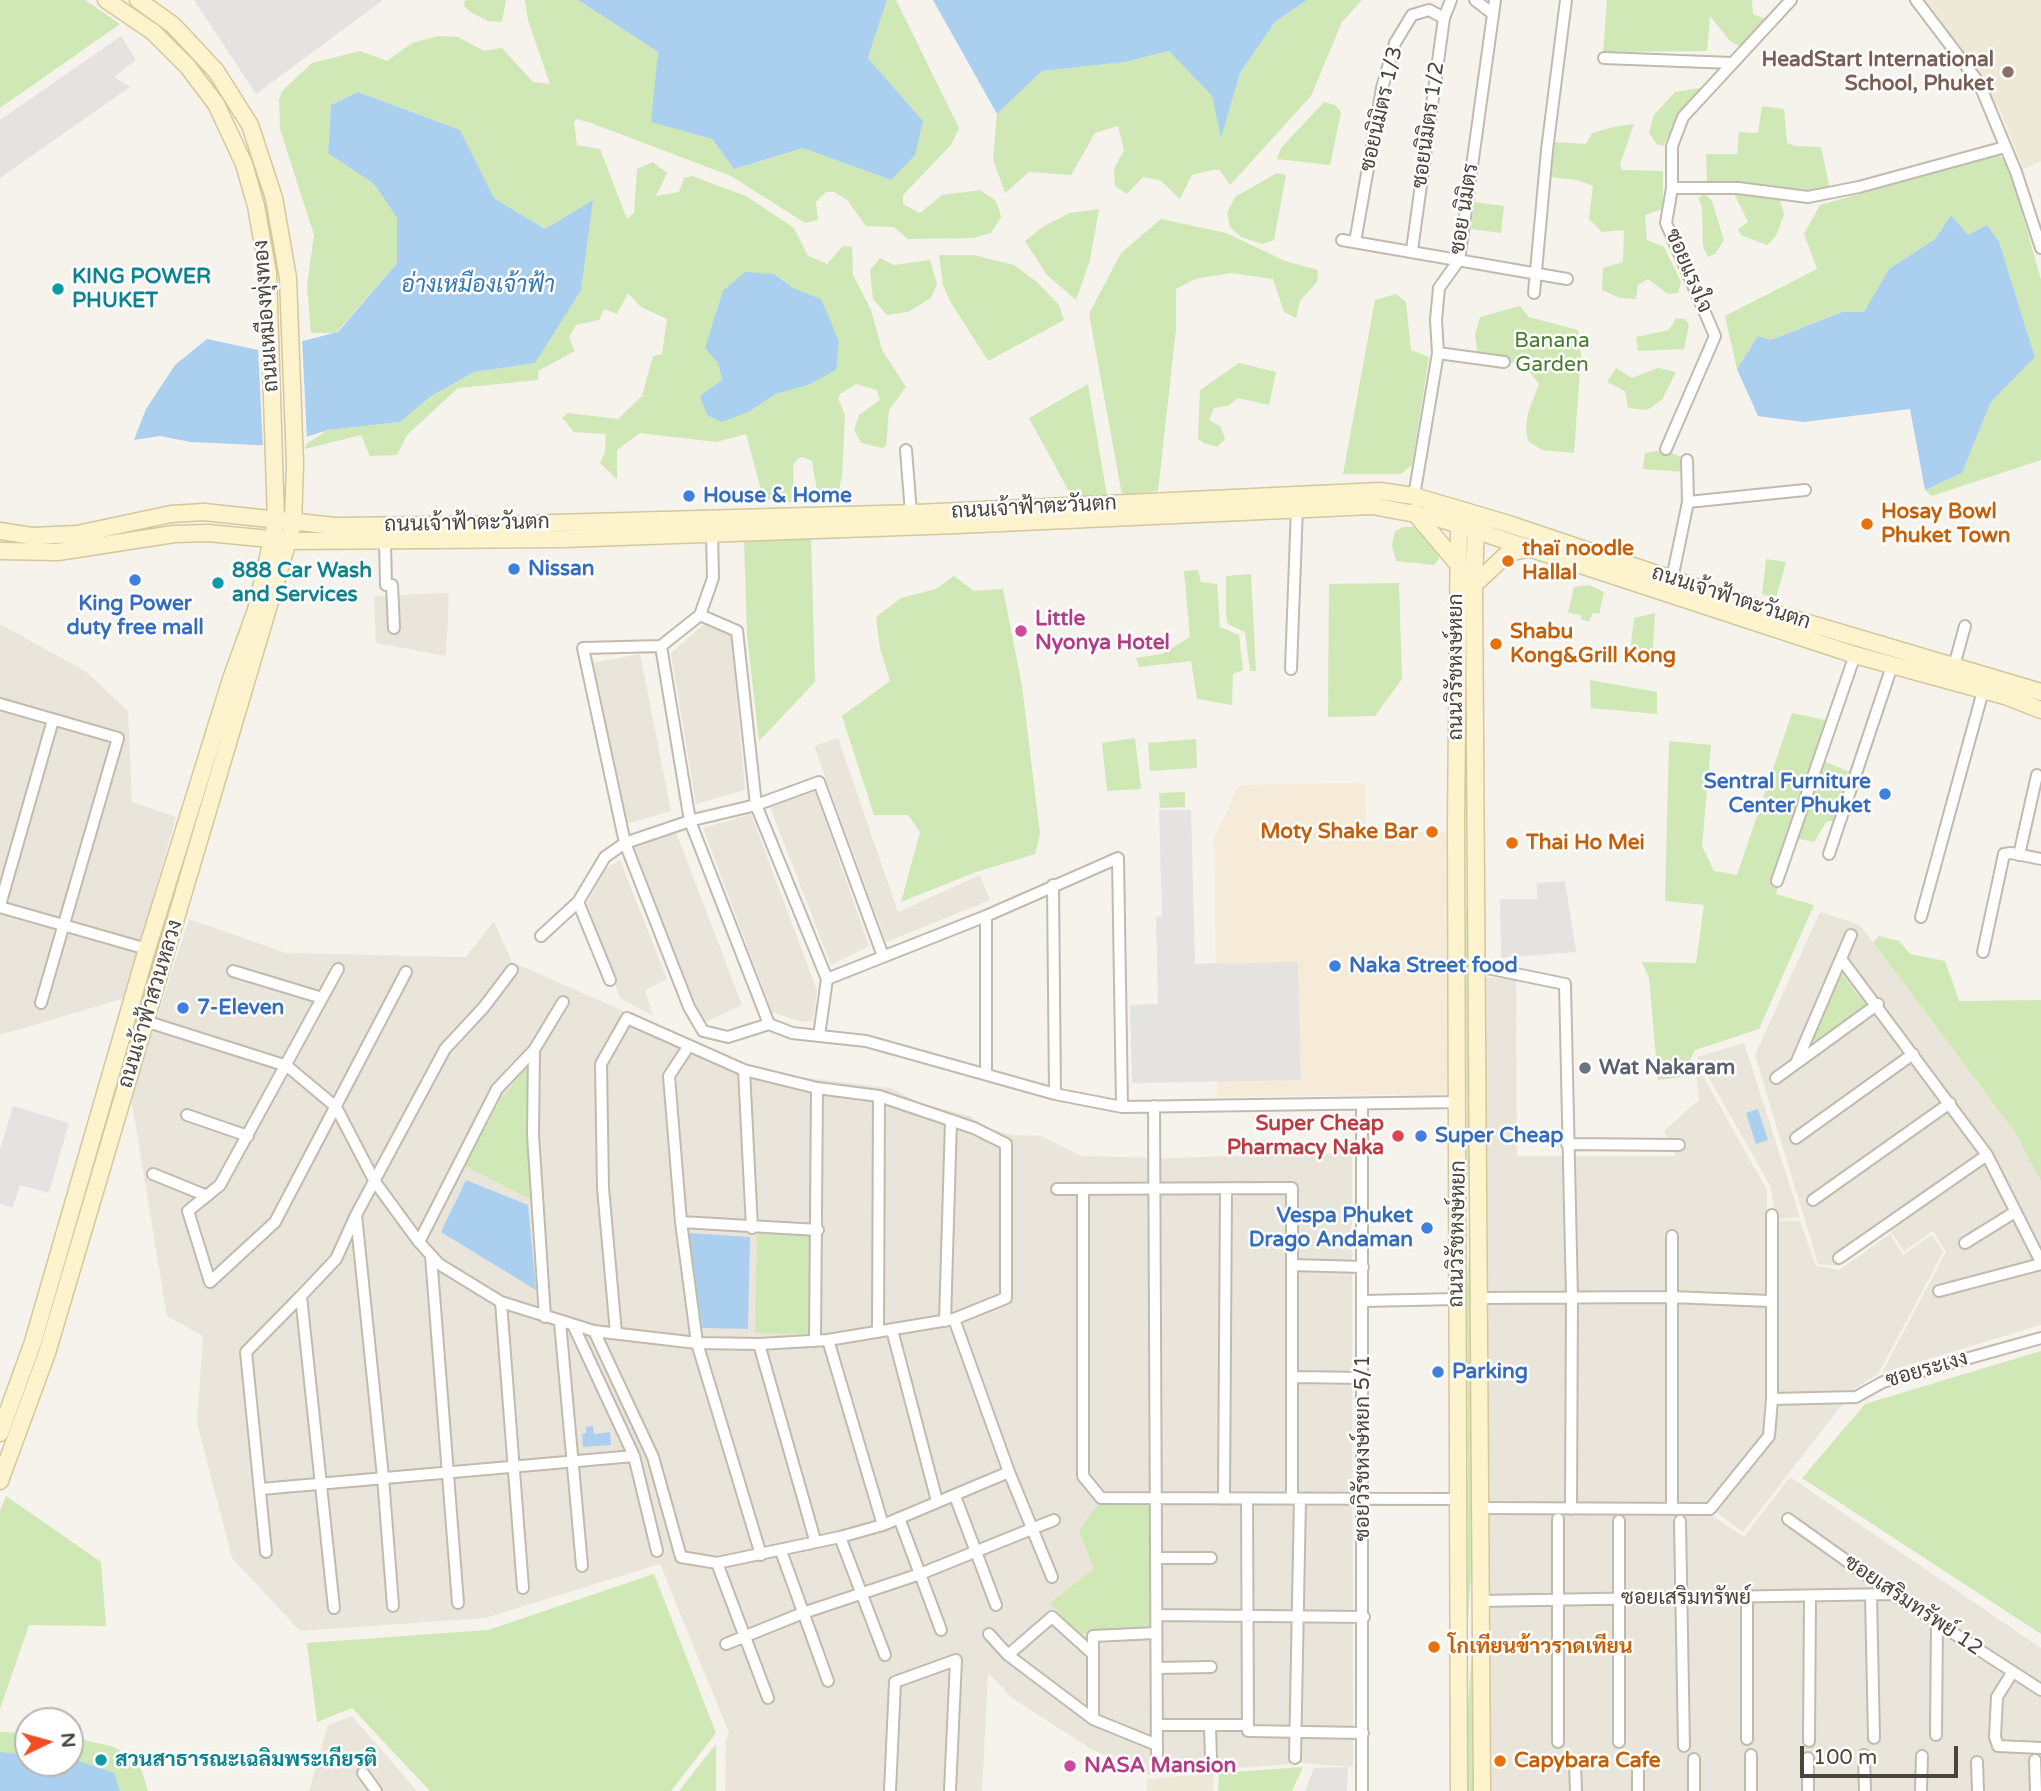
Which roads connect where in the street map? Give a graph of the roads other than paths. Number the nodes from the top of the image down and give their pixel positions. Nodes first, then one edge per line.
1 (106, 0) edge
2 (138, 0) edge
3 (1451, 0) edge
4 (1475, 0) edge
5 (1495, 0) edge
6 (1566, 0) edge
7 (1791, 0) edge
8 (1916, 0) edge
9 (1493, 14) junction
10 (1444, 18) junction
11 (1604, 58) dead end
12 (1732, 63) junction
13 (2006, 147) junction
14 (1672, 188) junction
15 (1342, 240) dead end
16 (1355, 242) junction
17 (2041, 248) edge
18 (1412, 250) junction
19 (1459, 260) junction
20 (1536, 275) junction
21 (1567, 279) dead end
22 (1534, 293) dead end
23 (1438, 353) junction
24 (1504, 362) dead end
25 (1666, 449) dead end
26 (906, 450) dead end
27 (1688, 460) dead end
28 (1805, 490) dead end
29 (1688, 502) junction
30 (1414, 504) junction
31 (1297, 507) junction
32 (911, 513) junction
33 (1459, 517) junction
34 (276, 522) junction
35 (1476, 523) junction
36 (293, 524) junction
37 (0, 531) edge
38 (712, 533) junction
39 (282, 540) junction
40 (385, 542) junction
41 (1537, 550) junction
42 (0, 551) edge
43 (1457, 563) junction
44 (1672, 579) junction
45 (1474, 584) junction
46 (700, 615) junction
47 (1965, 626) dead end
48 (394, 628) dead end
49 (661, 646) junction
50 (1855, 655) junction
51 (1892, 666) junction
52 (1954, 666) junction
53 (1291, 669) dead end
54 (1983, 691) junction
55 (2041, 692) edge
56 (0, 704) edge
57 (2041, 710) edge
58 (53, 719) junction
59 (2037, 775) dead end
60 (756, 805) junction
61 (690, 821) junction
62 (1476, 822) junction
63 (1456, 823) junction
64 (625, 843) junction
65 (1829, 854) dead end
66 (2019, 855) junction
67 (2041, 859) edge
68 (1777, 881) dead end
69 (1053, 886) junction
70 (578, 902) junction
71 (0, 906) edge
72 (986, 916) junction
73 (1921, 917) dead end
74 (62, 925) junction
75 (1851, 935) dead end
76 (541, 936) dead end
77 (147, 949) junction
78 (1983, 952) dead end
79 (883, 956) junction
80 (1841, 959) junction
81 (1477, 966) junction
82 (338, 969) dead end
83 (512, 970) dead end
84 (233, 971) dead end
85 (406, 972) dead end
86 (827, 979) junction
87 (610, 980) dead end
88 (322, 998) junction
89 (563, 1002) dead end
90 (41, 1003) dead end
91 (1878, 1004) junction
92 (145, 1021) junction
93 (769, 1024) junction
94 (819, 1036) junction
95 (688, 1047) junction
96 (534, 1050) junction
97 (1913, 1054) junction
98 (1797, 1061) junction
99 (287, 1066) junction
100 (744, 1070) junction
101 (986, 1073) junction
102 (1776, 1078) dead end
103 (817, 1088) junction
104 (1055, 1094) junction
105 (879, 1096) junction
106 (1459, 1102) junction
107 (1950, 1103) junction
108 (1362, 1105) junction
109 (1154, 1106) junction
110 (336, 1107) junction
111 (1122, 1107) junction
112 (187, 1115) dead end
113 (951, 1120) junction
114 (93, 1133) junction
115 (248, 1136) junction
116 (1796, 1138) dead end
117 (111, 1139) junction
118 (1567, 1144) junction
119 (1679, 1145) dead end
120 (1987, 1155) junction
121 (153, 1174) dead end
122 (375, 1182) junction
123 (1057, 1189) dead end
124 (1083, 1189) junction
125 (1153, 1189) junction
126 (1226, 1189) junction
127 (1458, 1192) junction
128 (1479, 1192) junction
129 (207, 1196) junction
130 (1813, 1200) dead end
131 (2015, 1212) junction
132 (356, 1215) junction
133 (1772, 1215) dead end
134 (681, 1222) junction
135 (752, 1228) junction
136 (818, 1230) junction
137 (1672, 1236) dead end
138 (419, 1242) junction
139 (1965, 1243) dead end
140 (431, 1256) junction
141 (1839, 1258) dead end
142 (2041, 1263) edge
143 (1292, 1265) junction
144 (1363, 1267) junction
145 (1940, 1291) dead end
146 (301, 1296) junction
147 (1572, 1297) junction
148 (1671, 1297) junction
149 (1478, 1298) junction
150 (1457, 1299) junction
151 (1363, 1301) junction
152 (1770, 1301) junction
153 (501, 1302) junction
154 (545, 1317) junction
155 (950, 1320) junction
156 (560, 1322) junction
157 (574, 1327) junction
158 (892, 1330) junction
159 (594, 1331) junction
160 (878, 1332) junction
161 (616, 1334) junction
162 (2041, 1338) edge
163 (815, 1340) junction
164 (828, 1340) junction
165 (696, 1343) junction
166 (759, 1344) junction
167 (1293, 1377) junction
168 (1363, 1378) junction
169 (1772, 1399) junction
170 (0, 1433) edge
171 (634, 1457) junction
172 (574, 1461) junction
173 (512, 1466) junction
174 (446, 1471) junction
175 (1009, 1472) junction
176 (383, 1477) junction
177 (0, 1481) edge
178 (319, 1483) junction
179 (261, 1489) junction
180 (954, 1496) junction
181 (1157, 1499) junction
182 (1224, 1499) junction
183 (1247, 1499) junction
184 (1296, 1499) junction
185 (1458, 1499) junction
186 (1363, 1500) junction
187 (937, 1502) junction
188 (1479, 1508) junction
189 (1571, 1509) junction
190 (1672, 1509) junction
191 (899, 1518) junction
192 (1558, 1519) dead end
193 (1787, 1519) dead end
194 (1054, 1520) dead end
195 (1619, 1521) dead end
196 (1680, 1521) dead end
197 (883, 1525) junction
198 (1032, 1530) junction
199 (840, 1537) junction
200 (815, 1541) junction
201 (657, 1551) dead end
202 (266, 1552) dead end
203 (781, 1552) junction
204 (974, 1552) junction
205 (761, 1555) junction
206 (1157, 1558) junction
207 (1211, 1558) dead end
208 (717, 1563) junction
209 (582, 1566) dead end
210 (920, 1574) junction
211 (1052, 1577) dead end
212 (523, 1588) dead end
213 (861, 1593) junction
214 (1893, 1594) junction
215 (1871, 1595) junction
216 (1811, 1597) junction
217 (1619, 1598) junction
218 (1680, 1598) junction
219 (1746, 1598) junction
220 (1559, 1599) junction
221 (1479, 1601) junction
222 (458, 1603) dead end
223 (996, 1605) dead end
224 (393, 1606) dead end
225 (334, 1608) dead end
226 (803, 1613) junction
227 (1156, 1615) junction
228 (1248, 1615) junction
229 (1298, 1616) junction
230 (1364, 1617) junction
231 (1937, 1622) junction
232 (941, 1630) dead end
233 (1156, 1633) junction
234 (989, 1634) dead end
235 (746, 1638) junction
236 (726, 1644) dead end
237 (1460, 1648) junction
238 (1480, 1648) junction
239 (1093, 1654) junction
240 (886, 1655) dead end
241 (1007, 1655) junction
242 (1211, 1667) dead end
243 (1157, 1668) junction
244 (2012, 1673) junction
245 (828, 1681) dead end
246 (2041, 1690) edge
247 (768, 1698) dead end
248 (1093, 1719) junction
249 (1157, 1725) junction
250 (1210, 1725) junction
251 (1248, 1725) junction
252 (1296, 1732) junction
253 (1363, 1733) junction
254 (1936, 1735) dead end
255 (1874, 1738) dead end
256 (1747, 1739) dead end
257 (1809, 1741) dead end
258 (1558, 1742) dead end
259 (1619, 1742) dead end
260 (1157, 1745) junction
261 (1684, 1746) dead end
262 (2041, 1748) edge
263 (1751, 1755) dead end
264 (1864, 1755) dead end
265 (1922, 1756) dead end
266 (1295, 1758) dead end
267 (1808, 1758) dead end
268 (1211, 1759) dead end
269 (1694, 1759) dead end
270 (2035, 1760) dead end
271 (1157, 1762) dead end
272 (1977, 1762) dead end
273 (1575, 1763) dead end
274 (1638, 1763) dead end
275 (363, 1773) dead end
276 (376, 1791) edge
277 (890, 1791) edge
278 (950, 1791) edge
279 (1362, 1791) edge
280 (1459, 1791) edge
281 (1482, 1791) edge
282 (1576, 1791) edge
283 (1638, 1791) edge
284 (1694, 1791) edge
285 (1751, 1791) edge
286 (1808, 1791) edge
287 (1865, 1791) edge
288 (1921, 1791) edge
289 (1978, 1791) edge
290 (2036, 1791) edge

1 - 34 main road, ถนนเหมืองทุ่งทอง
2 - 36 main road, ถนนเหมืองทุ่งทอง
3 - 10 street, ซอยนิมิตร 1/2
4 - 9 street
5 - 9 street, ซอย นิมิตร
6 - 20 street
7 - 12 street, ซอยแรงใจ
8 - 13 street
9 - 19 street, ซอย นิมิตร
10 - 16 street, ซอยนิมิตร 1/3
10 - 18 street, ซอยนิมิตร 1/2
11 - 12 street
12 - 14 street, ซอยแรงใจ
13 - 14 street
13 - 17 street
14 - 25 street, ซอยแรงใจ
15 - 16 street
16 - 18 street
18 - 19 street
19 - 20 street
19 - 23 street, ซอย นิมิตร
20 - 21 street
20 - 22 street
23 - 24 street
23 - 30 street, ซอย นิมิตร
26 - 32 street
27 - 29 street
28 - 29 street
29 - 44 street
30 - 31 main road, ถนนเจ้าฟ้าตะวันตก
30 - 32 main road, ถนนเจ้าฟ้าตะวันตก
30 - 33 main road, ถนนเจ้าฟ้าตะวันตก
30 - 43 main road
31 - 38 main road, ถนนเจ้าฟ้าตะวันตก
31 - 53 street
32 - 36 main road, ถนนเจ้าฟ้าตะวันตก
33 - 35 main road, ถนนเจ้าฟ้าตะวันตก
33 - 43 main road, ถนนวิรัชหงษ์หยก
34 - 36 main road, ถนนเจ้าฟ้าตะวันตก
34 - 37 main road, ถนนเจ้าฟ้าตะวันตก
34 - 39 main road, ถนนเจ้าฟ้าสวนหลวง
35 - 41 main road, ถนนเจ้าฟ้าตะวันตก
35 - 44 main road, ถนนเจ้าฟ้าตะวันตก
35 - 45 main road, ถนนวิรัชหงษ์หยก
36 - 39 main road, ถนนเจ้าฟ้าสวนหลวง
38 - 40 main road, ถนนเจ้าฟ้าตะวันตก
38 - 46 street
39 - 40 main road, ถนนเจ้าฟ้าตะวันตก
39 - 42 main road, ถนนเจ้าฟ้าตะวันตก
39 - 77 main road, ถนนเจ้าฟ้าสวนหลวง
39 - 92 main road, ถนนเจ้าฟ้าสวนหลวง
40 - 48 street
41 - 45 main road
41 - 50 main road, ถนนเจ้าฟ้าตะวันตก
43 - 63 main road, ถนนวิรัชหงษ์หยก
44 - 52 main road, ถนนเจ้าฟ้าตะวันตก
45 - 62 main road, ถนนวิรัชหงษ์หยก
46 - 49 street
46 - 60 street
47 - 52 street
49 - 61 street
49 - 64 street
50 - 51 main road, ถนนเจ้าฟ้าตะวันตก
50 - 68 street
51 - 54 main road, ถนนเจ้าฟ้าตะวันตก
51 - 65 street
52 - 55 main road, ถนนเจ้าฟ้าตะวันตก
54 - 57 main road, ถนนเจ้าฟ้าตะวันตก
54 - 73 street
56 - 58 street
58 - 71 street
58 - 74 street
59 - 66 street
60 - 61 street
60 - 79 street
60 - 86 street
61 - 64 street
61 - 93 street
62 - 63 main road
62 - 81 main road, ถนนวิรัชหงษ์หยก
63 - 106 main road, ถนนวิรัชหงษ์หยก
64 - 70 street
64 - 93 street
66 - 67 street
66 - 78 street
69 - 72 street
69 - 104 street
69 - 111 street
70 - 76 street
70 - 87 street
71 - 74 street
72 - 79 street
72 - 101 street
74 - 77 street
74 - 90 street
75 - 80 street
77 - 114 main road, ถนนเจ้าฟ้าสวนหลวง
79 - 86 street
80 - 91 street
80 - 98 street
81 - 118 street
81 - 128 main road, ถนนวิรัชหงษ์หยก
82 - 88 street
83 - 122 street
84 - 88 street
85 - 110 street
86 - 94 street
88 - 99 street
89 - 96 street
91 - 97 street
91 - 98 street
92 - 99 street
92 - 117 main road, ถนนเจ้าฟ้าสวนหลวง
93 - 94 street
94 - 101 street
95 - 100 street
95 - 134 street
95 - 161 street
96 - 138 street
96 - 154 street
97 - 107 street
97 - 116 street
98 - 102 street
99 - 110 street
99 - 115 street
100 - 103 street
100 - 135 street
101 - 104 street
103 - 105 street
103 - 136 street
104 - 111 street
105 - 113 street
105 - 160 street
106 - 108 street
106 - 127 main road, ถนนวิรัชหงษ์หยก
107 - 120 street
107 - 130 street
108 - 109 street
108 - 144 street, ซอยวิรัชหงษ์หยก 5/1
109 - 111 street
109 - 125 street
110 - 122 street
110 - 129 street
112 - 115 street
113 - 155 street
113 - 155 street
114 - 117 main road
114 - 170 main road, ถนนเจ้าฟ้าสวนหลวง
115 - 129 street
117 - 177 main road, ถนนเจ้าฟ้าสวนหลวง
118 - 119 street
118 - 147 street
120 - 131 street
120 - 141 street
121 - 129 street
122 - 132 street
122 - 138 street
123 - 124 street
124 - 125 street
124 - 181 street
125 - 126 street
125 - 181 street
126 - 143 street
126 - 182 street
127 - 128 main road
127 - 150 main road, ถนนวิรัชหงษ์หยก
128 - 149 main road, ถนนวิรัชหงษ์หยก
131 - 139 street
131 - 142 street
132 - 146 street
132 - 176 street
133 - 152 street
134 - 135 street
134 - 165 street
135 - 136 street
136 - 163 street
137 - 148 street
138 - 140 street
140 - 153 street
140 - 174 street
142 - 145 street
143 - 144 street
143 - 167 street
144 - 151 street, ซอยวิรัชหงษ์หยก 5/1
146 - 178 street
146 - 179 street
147 - 148 street
147 - 149 street
147 - 189 street
148 - 152 street
148 - 190 street
149 - 188 main road, ถนนวิรัชหงษ์หยก
150 - 151 street
150 - 185 main road, ถนนวิรัชหงษ์หยก
151 - 168 street, ซอยวิรัชหงษ์หยก 5/1
152 - 169 street
153 - 154 street
153 - 173 street
154 - 156 street
155 - 158 street
155 - 175 street
156 - 157 street
156 - 172 street
157 - 159 street
157 - 171 street
158 - 160 street
158 - 187 street
159 - 161 street
159 - 208 street
160 - 164 street
161 - 165 street
162 - 169 street, ซอยระเงง
163 - 164 street
163 - 166 street
164 - 197 street
165 - 166 street
165 - 205 street
166 - 200 street
167 - 168 street
167 - 184 street
168 - 186 street, ซอยวิรัชหงษ์หยก 5/1
169 - 190 street
171 - 172 street
171 - 201 street
172 - 173 street
172 - 209 street
173 - 174 street
173 - 212 street
174 - 176 street
174 - 222 street
175 - 180 street
175 - 198 street
176 - 178 street
176 - 224 street
178 - 179 street
178 - 225 street
179 - 202 street
180 - 187 street
180 - 204 street
181 - 182 street
181 - 206 street
182 - 183 street
183 - 184 street
183 - 228 street
184 - 186 street
184 - 229 street
185 - 186 street
185 - 237 main road, ถนนวิรัชหงษ์หยก
186 - 230 street, ซอยวิรัชหงษ์หยก 5/1
187 - 191 street
188 - 189 street
188 - 221 main road, ถนนวิรัชหงษ์หยก
189 - 190 street
191 - 197 street
191 - 210 street
192 - 220 street
193 - 214 street, ซอยเสริมทรัพย์ 12
194 - 198 street
195 - 217 street
196 - 218 street
197 - 199 street
198 - 204 street
198 - 211 street
199 - 200 street
199 - 213 street
200 - 203 street
203 - 205 street
203 - 226 street
204 - 210 street
204 - 223 street
205 - 208 street
206 - 207 street
206 - 227 street
208 - 235 street
210 - 213 street
210 - 232 street
213 - 226 street
213 - 240 street
214 - 215 street, ซอยเสริมทรัพย์
214 - 231 street, ซอยเสริมทรัพย์ 12
215 - 216 street, ซอยเสริมทรัพย์
215 - 255 street
216 - 219 street, ซอยเสริมทรัพย์
216 - 257 street
217 - 218 street, ซอยเสริมทรัพย์
217 - 220 street, ซอยเสริมทรัพย์
217 - 259 street
218 - 219 street, ซอยเสริมทรัพย์
218 - 261 street
219 - 256 street
220 - 221 street, ซอยเสริมทรัพย์
220 - 258 street
221 - 238 main road, ถนนวิรัชหงษ์หยก
226 - 235 street
226 - 245 street
227 - 228 street
227 - 233 street
228 - 229 street
228 - 251 street
229 - 230 street
229 - 252 street
230 - 253 street, ซอยวิรัชหงษ์หยก 5/1
231 - 244 street, ซอยเสริมทรัพย์ 12
231 - 254 street
233 - 239 street
233 - 243 street
234 - 241 street
235 - 236 street
235 - 247 street
237 - 238 main road
237 - 280 main road, ถนนวิรัชหงษ์หยก
238 - 281 main road, ถนนวิรัชหงษ์หยก
239 - 241 street
239 - 248 street
241 - 248 street
242 - 243 street
243 - 249 street
244 - 246 street, ซอยเสริมทรัพย์ 12
244 - 262 street
248 - 260 street
249 - 250 street
249 - 260 street
250 - 251 street
250 - 268 street
251 - 252 street
252 - 253 street
252 - 266 street
253 - 279 street, ซอยวิรัชหงษ์หยก 5/1
260 - 271 street
263 - 285 street
264 - 287 street
265 - 288 street
267 - 286 street
269 - 284 street
270 - 290 street
272 - 289 street
273 - 282 street
274 - 283 street
275 - 276 street
277 - 278 street

